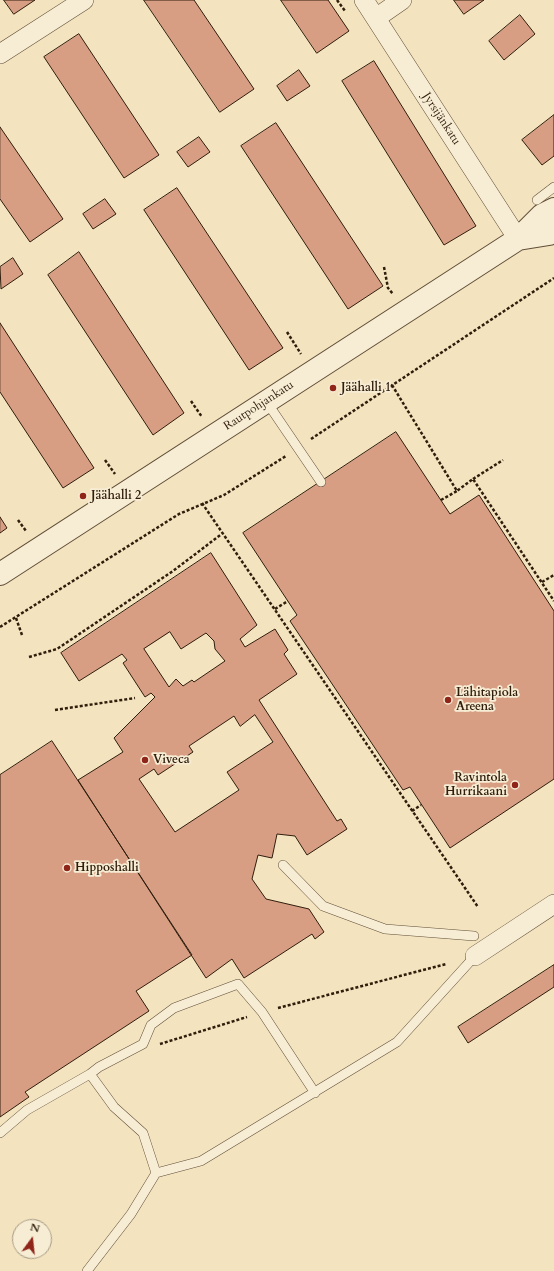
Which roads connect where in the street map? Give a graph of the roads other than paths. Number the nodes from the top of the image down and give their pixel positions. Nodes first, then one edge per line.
1 (84, 0) edge
2 (364, 0) edge
3 (402, 0) edge
4 (376, 18) junction
5 (0, 54) edge
6 (554, 187) edge
7 (545, 204) edge
8 (554, 232) edge
9 (518, 239) junction
10 (266, 401) junction
11 (321, 482) dead end
12 (0, 574) edge
13 (283, 865) dead end
14 (554, 904) edge
15 (474, 936) dead end
16 (475, 956) joint
17 (90, 1074) junction
18 (315, 1093) junction
19 (0, 1133) edge
20 (156, 1172) junction
21 (87, 1271) edge

1 - 5 street
2 - 4 street, Jyrsijänkatu
3 - 4 street
4 - 9 street, Jyrsijänkatu
6 - 7 lane
7 - 9 street, Rautpohjankatu
8 - 9 street, Rautpohjankatu
9 - 10 street, Rautpohjankatu
10 - 11 lane
10 - 12 street, Rautpohjankatu
13 - 15 lane
14 - 16 street
16 - 18 lane
17 - 18 lane
17 - 19 lane
17 - 20 lane
18 - 20 lane
20 - 21 lane

